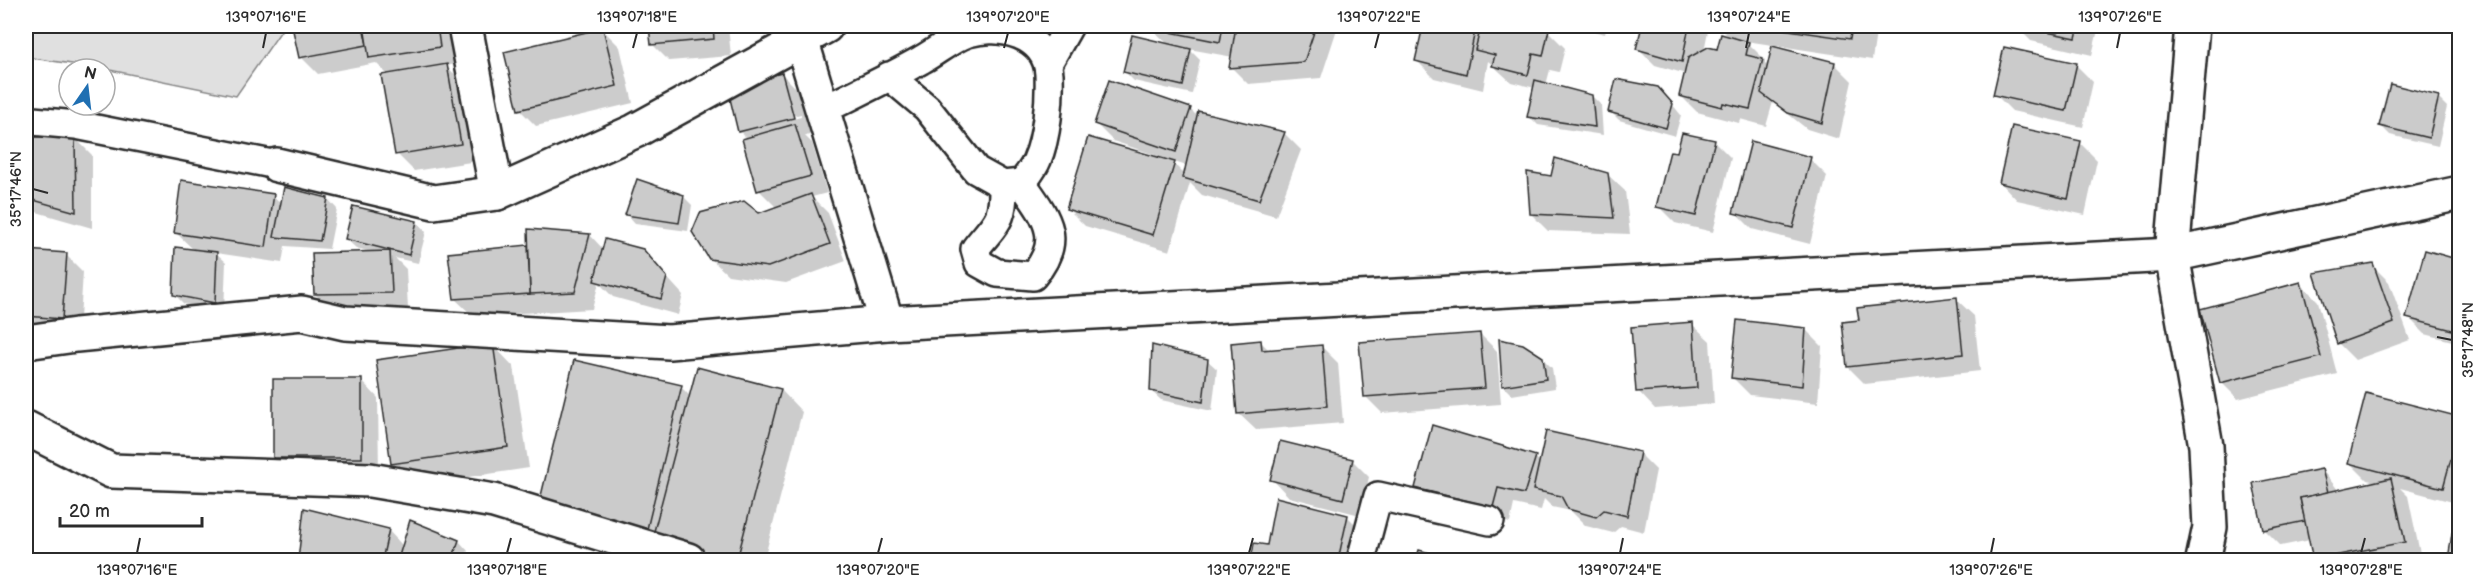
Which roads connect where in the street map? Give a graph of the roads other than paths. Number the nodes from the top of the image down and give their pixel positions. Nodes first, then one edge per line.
1 (465, 26) edge
2 (1069, 26) edge
3 (2192, 26) edge
4 (999, 27) edge
5 (808, 30) edge
6 (1048, 63) junction
7 (889, 76) junction
8 (823, 110) junction
9 (26, 123) edge
10 (277, 165) joint
11 (497, 193) junction
12 (2460, 194) edge
13 (2172, 255) junction
14 (887, 323) junction
15 (26, 342) edge
16 (26, 428) edge
17 (1490, 521) dead end
18 (688, 561) edge
19 (1361, 561) edge
20 (2203, 561) edge

1 - 11 street
2 - 6 lane
3 - 13 street
4 - 6 lane
4 - 7 lane
5 - 8 street
5 - 11 street
6 - 7 lane
7 - 8 lane
8 - 14 street
9 - 10 lane
10 - 11 street
12 - 13 street
13 - 14 street
13 - 20 street
14 - 15 street
16 - 18 street
17 - 19 lane

